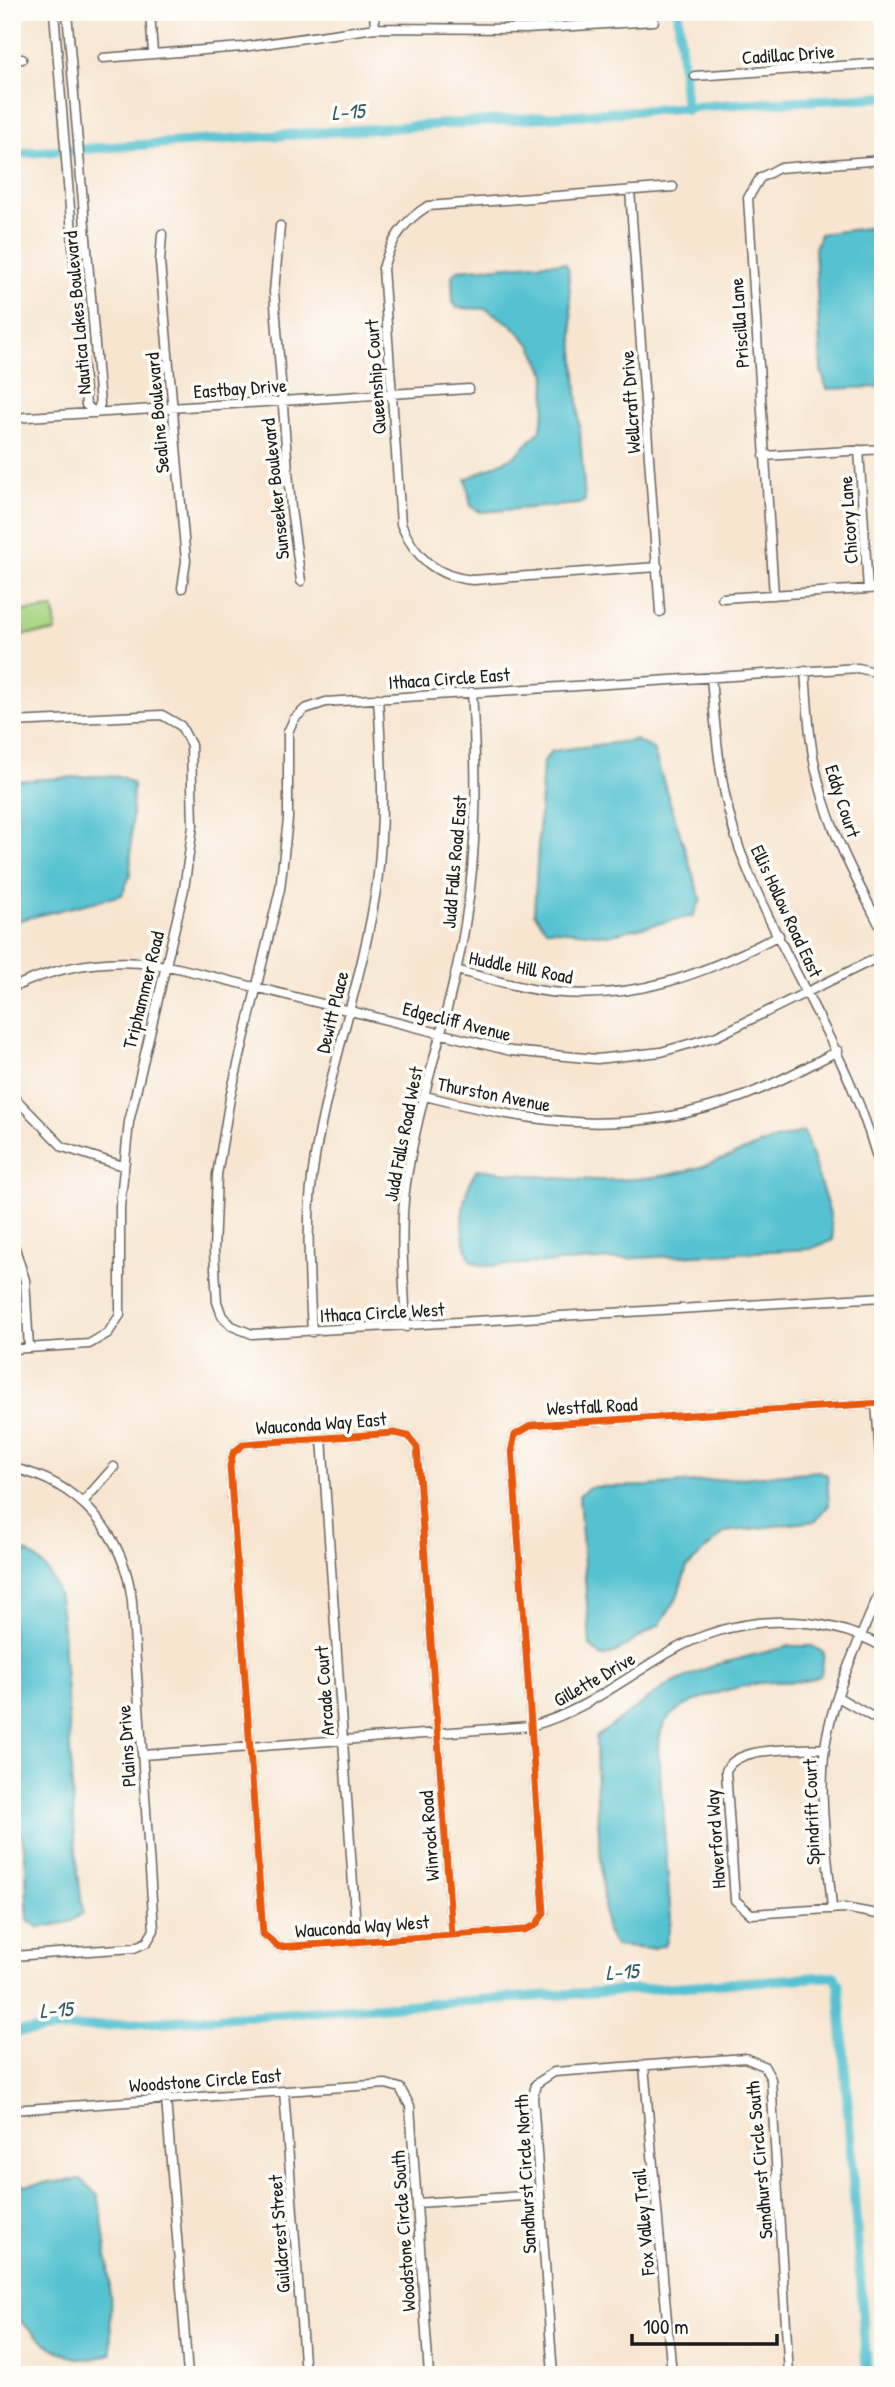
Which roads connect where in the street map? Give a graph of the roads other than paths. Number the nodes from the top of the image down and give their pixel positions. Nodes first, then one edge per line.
1 (54, 12) edge
2 (67, 12) edge
3 (150, 12) edge
4 (374, 12) edge
5 (654, 21) dead end
6 (375, 28) junction
7 (153, 53) junction
8 (103, 58) dead end
9 (883, 63) edge
10 (695, 76) dead end
11 (883, 160) edge
12 (673, 187) dead end
13 (630, 190) junction
14 (280, 226) dead end
15 (162, 234) dead end
16 (469, 389) dead end
17 (392, 394) junction
18 (283, 401) junction
19 (173, 408) junction
20 (96, 414) junction
21 (12, 418) edge
22 (883, 449) edge
23 (859, 450) junction
24 (764, 456) junction
25 (658, 568) junction
26 (301, 581) dead end
27 (182, 588) dead end
28 (883, 588) edge
29 (869, 589) junction
30 (774, 595) junction
31 (723, 598) dead end
32 (660, 612) dead end
33 (805, 671) junction
34 (883, 674) edge
35 (711, 677) junction
36 (472, 692) junction
37 (378, 698) junction
38 (12, 722) edge
39 (883, 932) edge
40 (779, 935) junction
41 (883, 955) edge
42 (166, 965) junction
43 (456, 970) junction
44 (12, 988) edge
45 (257, 988) junction
46 (808, 993) junction
47 (349, 1010) junction
48 (440, 1033) junction
49 (838, 1051) junction
50 (12, 1095) edge
51 (425, 1096) junction
52 (123, 1166) junction
53 (883, 1181) edge
54 (14, 1245) edge
55 (883, 1297) edge
56 (406, 1326) junction
57 (312, 1332) junction
58 (29, 1348) junction
59 (12, 1349) edge
60 (879, 1403) edge
61 (322, 1438) junction
62 (114, 1467) dead end
63 (12, 1468) edge
64 (883, 1492) edge
65 (83, 1502) junction
66 (883, 1584) edge
67 (862, 1637) junction
68 (883, 1647) edge
69 (838, 1697) junction
70 (883, 1723) edge
71 (531, 1726) junction
72 (437, 1734) junction
73 (343, 1741) junction
74 (249, 1747) junction
75 (825, 1748) junction
76 (143, 1755) junction
77 (832, 1909) junction
78 (883, 1915) edge
79 (452, 1935) junction
80 (357, 1942) junction
81 (12, 1956) edge
82 (644, 2066) junction
83 (400, 2088) joint
84 (284, 2091) junction
85 (166, 2099) junction
86 (12, 2110) edge
87 (540, 2195) junction
88 (417, 2203) junction
89 (188, 2375) edge
90 (305, 2375) edge
91 (429, 2375) edge
92 (553, 2375) edge
93 (672, 2375) edge
94 (789, 2375) edge

1 - 20 street, Nautica Lakes Boulevard
2 - 20 street, Nautica Lakes Boulevard
3 - 7 street
4 - 6 street
5 - 6 street
6 - 7 street
7 - 8 street
9 - 10 street, Cadillac Drive
11 - 24 street, Priscilla Lane
12 - 13 street, Queenship Court
13 - 17 street, Queenship Court
13 - 25 street, Wellcraft Drive
14 - 18 street, Sunseeker Boulevard
15 - 19 street, Sealine Boulevard
16 - 17 street, Eastbay Drive
17 - 18 street, Eastbay Drive
17 - 25 street, Queenship Court
18 - 19 street, Eastbay Drive
18 - 26 street, Sunseeker Boulevard
19 - 20 street, Eastbay Drive
19 - 27 street, Sealine Boulevard
20 - 21 street, Eastbay Drive
22 - 23 street
23 - 24 street
23 - 29 street, Chicory Lane
24 - 30 street, Priscilla Lane
25 - 32 street, Wellcraft Drive
28 - 29 street
29 - 30 street
30 - 31 street
33 - 34 street, Ithaca Circle East
33 - 35 street, Ithaca Circle East
33 - 39 street, Eddy Court
35 - 36 street, Ithaca Circle East
35 - 40 street, Ellis Hollow Road East
36 - 37 street, Ithaca Circle East
36 - 43 street, Judd Falls Road East
37 - 45 street, Ithaca Circle East
37 - 47 street, Dewitt Place
38 - 42 street, Triphammer Road
40 - 43 street, Huddle Hill Road
40 - 46 street, Ellis Hollow Road East
41 - 46 street, Edgecliff Avenue
42 - 44 street, Edgecliff Avenue
42 - 45 street, Edgecliff Avenue
42 - 52 street, Triphammer Road
43 - 48 street, Judd Falls Road East
45 - 47 street, Edgecliff Avenue
45 - 57 street, Ithaca Circle West
46 - 48 street, Edgecliff Avenue
46 - 49 street, Ellis Hollow Road East
47 - 48 street, Edgecliff Avenue
47 - 57 street, Dewitt Place
48 - 51 street, Judd Falls Road West
49 - 51 street, Thurston Avenue
49 - 53 street, Ellis Hollow Road East
50 - 52 street
51 - 56 street, Judd Falls Road West
52 - 58 street, Triphammer Road
54 - 58 street
55 - 56 street, Ithaca Circle West
56 - 57 street, Ithaca Circle West
58 - 59 street, Triphammer Road
60 - 64 street
60 - 71 street, Westfall Road
61 - 72 street, Wauconda Way East
61 - 73 street, Arcade Court
61 - 74 street, Wauconda Way East
62 - 65 street
63 - 65 street, Plains Drive
65 - 76 street, Plains Drive
66 - 67 street, Spindrift Court
67 - 68 street, Gillette Drive
67 - 69 street, Spindrift Court
67 - 71 street, Gillette Drive
69 - 70 street
69 - 75 street, Spindrift Court
71 - 72 street, Gillette Drive
71 - 79 street, Wauconda Way West
72 - 73 street, Gillette Drive
72 - 79 street, Winrock Road
73 - 74 street, Gillette Drive
73 - 80 street, Arcade Court
74 - 76 street, Gillette Drive
74 - 80 street, Wauconda Way West
75 - 77 street, Spindrift Court
75 - 77 street, Haverford Way
76 - 81 street, Plains Drive
77 - 78 street, Haverford Way
79 - 80 street, Wauconda Way West
82 - 87 street, Sandhurst Circle North
82 - 93 street, Fox Valley Trail
82 - 94 street, Sandhurst Circle South
83 - 84 street, Woodstone Circle East
83 - 88 street, Woodstone Circle South
84 - 85 street, Woodstone Circle East
84 - 90 street, Guildcrest Street
85 - 86 street, Woodstone Circle East
85 - 89 street
87 - 88 street
87 - 92 street, Sandhurst Circle North
88 - 91 street, Woodstone Circle South

